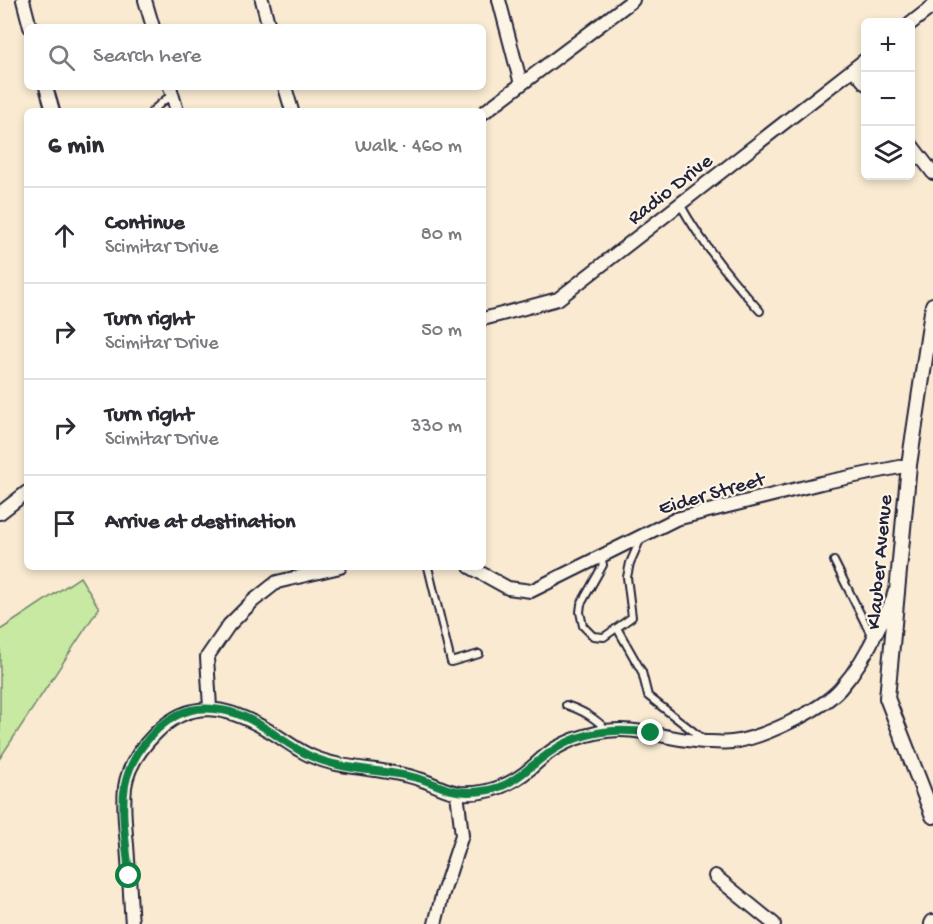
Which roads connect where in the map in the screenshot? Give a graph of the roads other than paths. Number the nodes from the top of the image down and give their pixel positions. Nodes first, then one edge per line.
1 (23, 0) edge
2 (145, 0) edge
3 (262, 0) edge
4 (499, 0) edge
5 (633, 0) edge
6 (933, 6) edge
7 (915, 20) edge
8 (29, 24) edge
9 (152, 24) edge
10 (268, 24) edge
11 (861, 63) edge
12 (853, 69) junction
13 (861, 78) edge
14 (521, 84) junction
15 (47, 90) edge
16 (286, 90) edge
17 (172, 92) edge
18 (52, 108) edge
19 (156, 108) edge
20 (176, 108) edge
21 (291, 108) edge
22 (486, 111) edge
23 (915, 150) edge
24 (933, 173) edge
25 (680, 204) junction
26 (933, 305) edge
27 (760, 311) dead end
28 (486, 318) edge
29 (909, 465) junction
30 (24, 494) edge
31 (0, 513) edge
32 (642, 535) junction
33 (601, 555) junction
34 (834, 561) dead end
35 (327, 570) edge
36 (429, 570) edge
37 (475, 570) edge
38 (898, 574) junction
39 (617, 628) junction
40 (873, 640) junction
41 (479, 654) dead end
42 (566, 705) dead end
43 (210, 708) junction
44 (609, 732) junction
45 (707, 742) junction
46 (457, 792) junction
47 (933, 816) edge
48 (715, 876) dead end
49 (132, 924) edge
50 (435, 924) edge
51 (774, 924) edge

1 - 8 street
2 - 9 street
3 - 10 street
4 - 14 street
5 - 14 street
6 - 7 street
11 - 12 street, Radio Drive
12 - 13 street
12 - 25 street, Radio Drive
14 - 22 street
15 - 18 street
16 - 21 street
17 - 19 lane
17 - 20 street
23 - 24 street
25 - 27 lane
25 - 28 street, Radio Drive
26 - 29 street, Klauber Avenue
29 - 32 street, Eider Street
29 - 38 street, Klauber Avenue
30 - 31 street
32 - 33 street, Eider Street
32 - 39 lane
33 - 37 street, Eider Street
33 - 39 lane
34 - 40 lane
35 - 43 street
36 - 41 lane
38 - 40 street
38 - 47 street, Klauber Avenue
39 - 45 lane
40 - 45 street
42 - 44 lane
43 - 46 street
43 - 49 street
44 - 45 street
44 - 46 street
46 - 50 street
48 - 51 street

